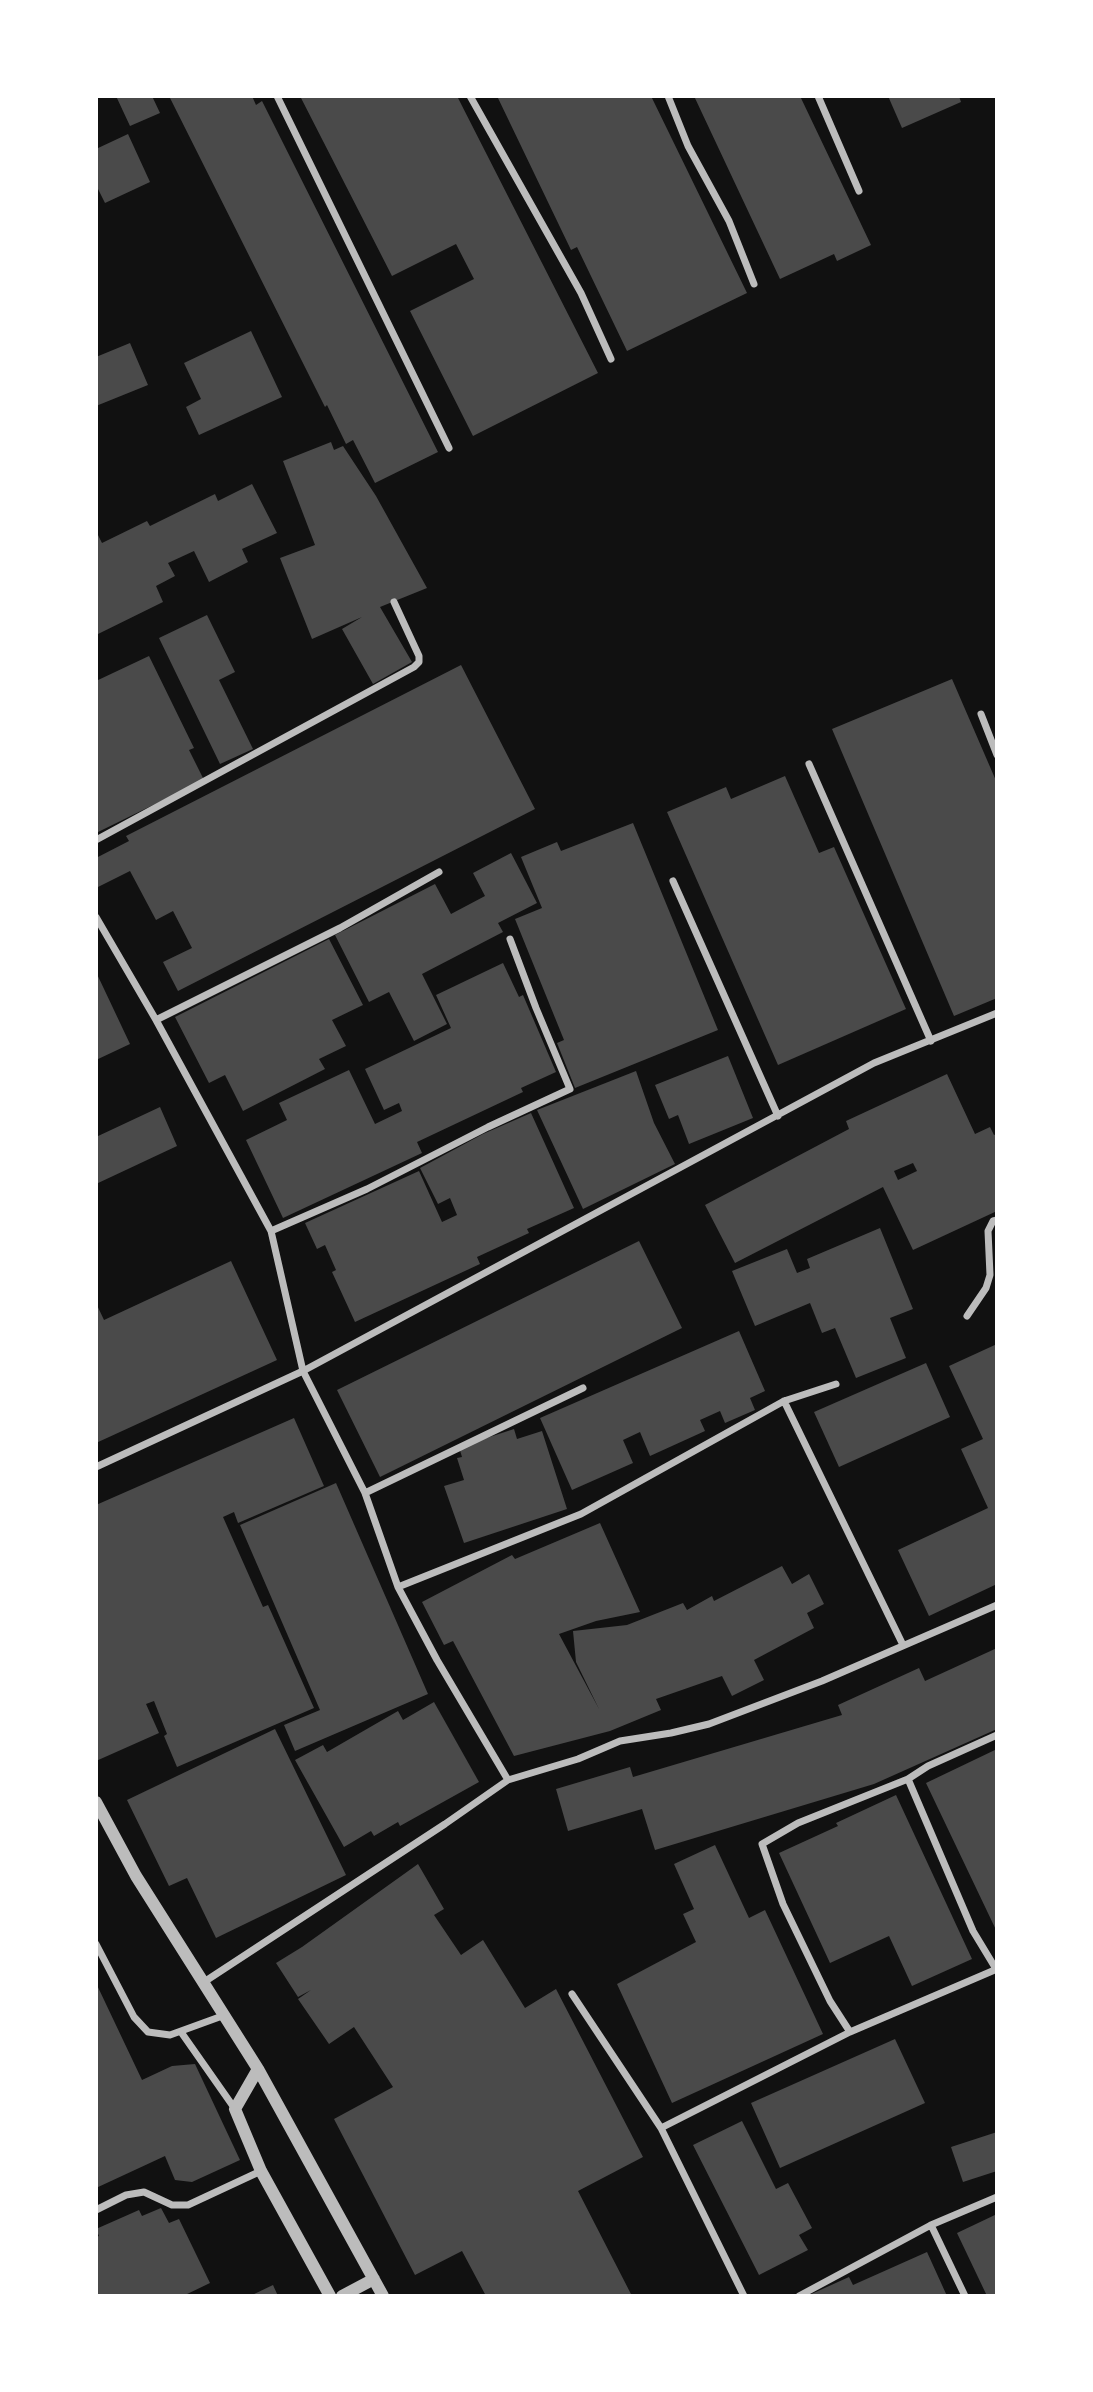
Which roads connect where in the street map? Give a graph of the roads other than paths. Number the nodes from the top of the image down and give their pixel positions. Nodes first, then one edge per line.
1 (277, 96) edge
2 (470, 96) edge
3 (668, 96) edge
4 (818, 96) edge
5 (859, 191) dead end
6 (754, 284) dead end
7 (611, 359) dead end
8 (449, 448) dead end
9 (394, 602) dead end
10 (981, 714) dead end
11 (997, 755) edge
12 (809, 764) dead end
13 (96, 840) edge
14 (439, 872) dead end
15 (673, 881) dead end
16 (96, 917) edge
17 (510, 939) dead end
18 (997, 1013) edge
19 (156, 1020) junction
20 (931, 1041) junction
21 (778, 1116) junction
22 (997, 1220) edge
23 (271, 1231) junction
24 (967, 1315) dead end
25 (303, 1371) junction
26 (836, 1384) dead end
27 (583, 1388) dead end
28 (784, 1401) junction
29 (96, 1467) edge
30 (365, 1493) junction
31 (398, 1587) junction
32 (997, 1605) edge
33 (903, 1645) junction
34 (997, 1735) edge
35 (908, 1779) junction
36 (508, 1780) junction
37 (96, 1802) edge
38 (96, 1944) edge
39 (997, 1969) edge
40 (204, 1982) junction
41 (572, 1994) dead end
42 (225, 2015) junction
43 (181, 2032) junction
44 (850, 2032) junction
45 (258, 2069) junction
46 (235, 2109) junction
47 (661, 2128) junction
48 (261, 2171) junction
49 (997, 2197) edge
50 (96, 2210) edge
51 (932, 2225) junction
52 (374, 2279) junction
53 (330, 2296) edge
54 (342, 2296) edge
55 (383, 2296) edge
56 (744, 2296) edge
57 (799, 2296) edge
58 (965, 2296) edge

1 - 8 street
2 - 7 street
3 - 6 street
4 - 5 street
9 - 13 street
10 - 11 street
12 - 20 street
14 - 19 street
15 - 21 street
16 - 19 street
17 - 23 street
18 - 20 street
19 - 23 street
20 - 21 street
21 - 25 street
22 - 24 street
23 - 25 street
25 - 29 street
25 - 30 street
26 - 28 street
27 - 30 street
28 - 31 street
28 - 33 street
30 - 31 street
31 - 36 street
32 - 33 street
33 - 36 street
34 - 35 street
35 - 39 street
35 - 44 street
36 - 40 street
37 - 40 street
38 - 43 street
39 - 44 street
40 - 42 street
41 - 47 street
42 - 43 street
42 - 45 street
43 - 46 street
44 - 47 street
45 - 46 street
45 - 52 street
46 - 48 street
47 - 56 street
48 - 50 street
48 - 53 street
49 - 51 street
51 - 57 street
51 - 58 street
52 - 54 street
52 - 55 street

